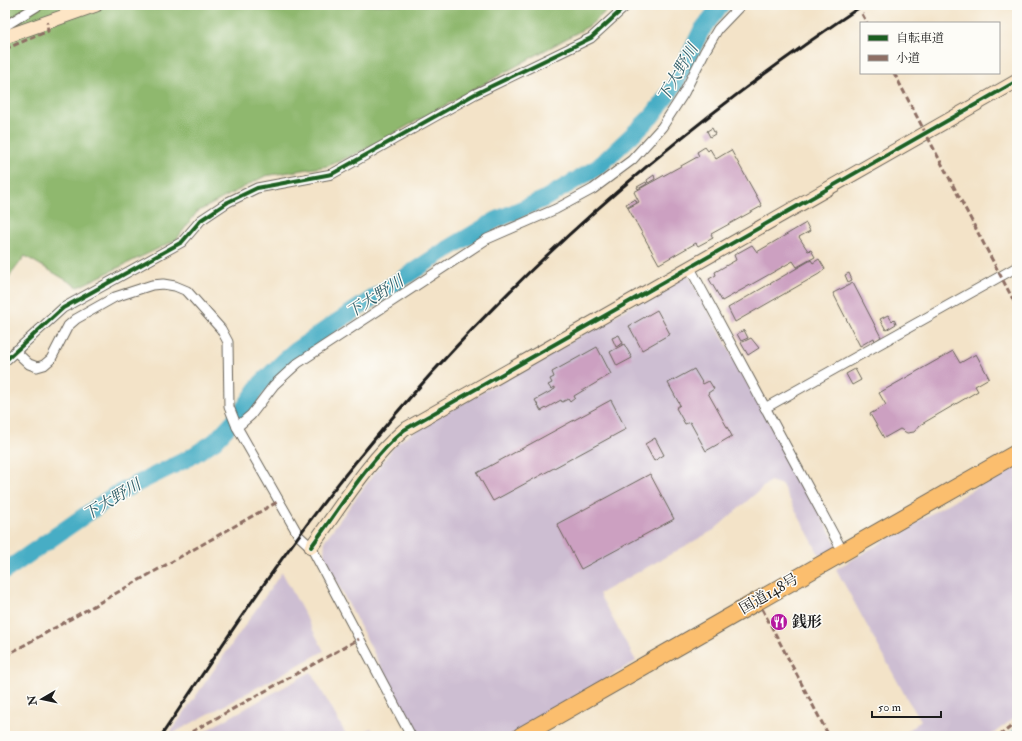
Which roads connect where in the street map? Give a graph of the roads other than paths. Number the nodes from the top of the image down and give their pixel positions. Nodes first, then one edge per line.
1 (39, 5) edge
2 (96, 5) edge
3 (627, 5) edge
4 (740, 5) edge
5 (5, 26) edge
6 (5, 37) edge
7 (1017, 81) edge
8 (1017, 267) edge
9 (690, 268) junction
10 (15, 352) junction
11 (5, 361) edge
12 (765, 408) junction
13 (237, 427) junction
14 (1017, 453) edge
15 (311, 547) junction
16 (843, 552) junction
17 (411, 736) edge
18 (521, 736) edge

1 - 5 street
2 - 6 street
3 - 10 street
4 - 13 street
7 - 9 street
8 - 12 street
9 - 12 street
9 - 15 street
10 - 11 street
10 - 13 street
12 - 16 street
13 - 15 street
14 - 16 highway, 国道148号
15 - 17 street
16 - 18 highway, 国道148号

